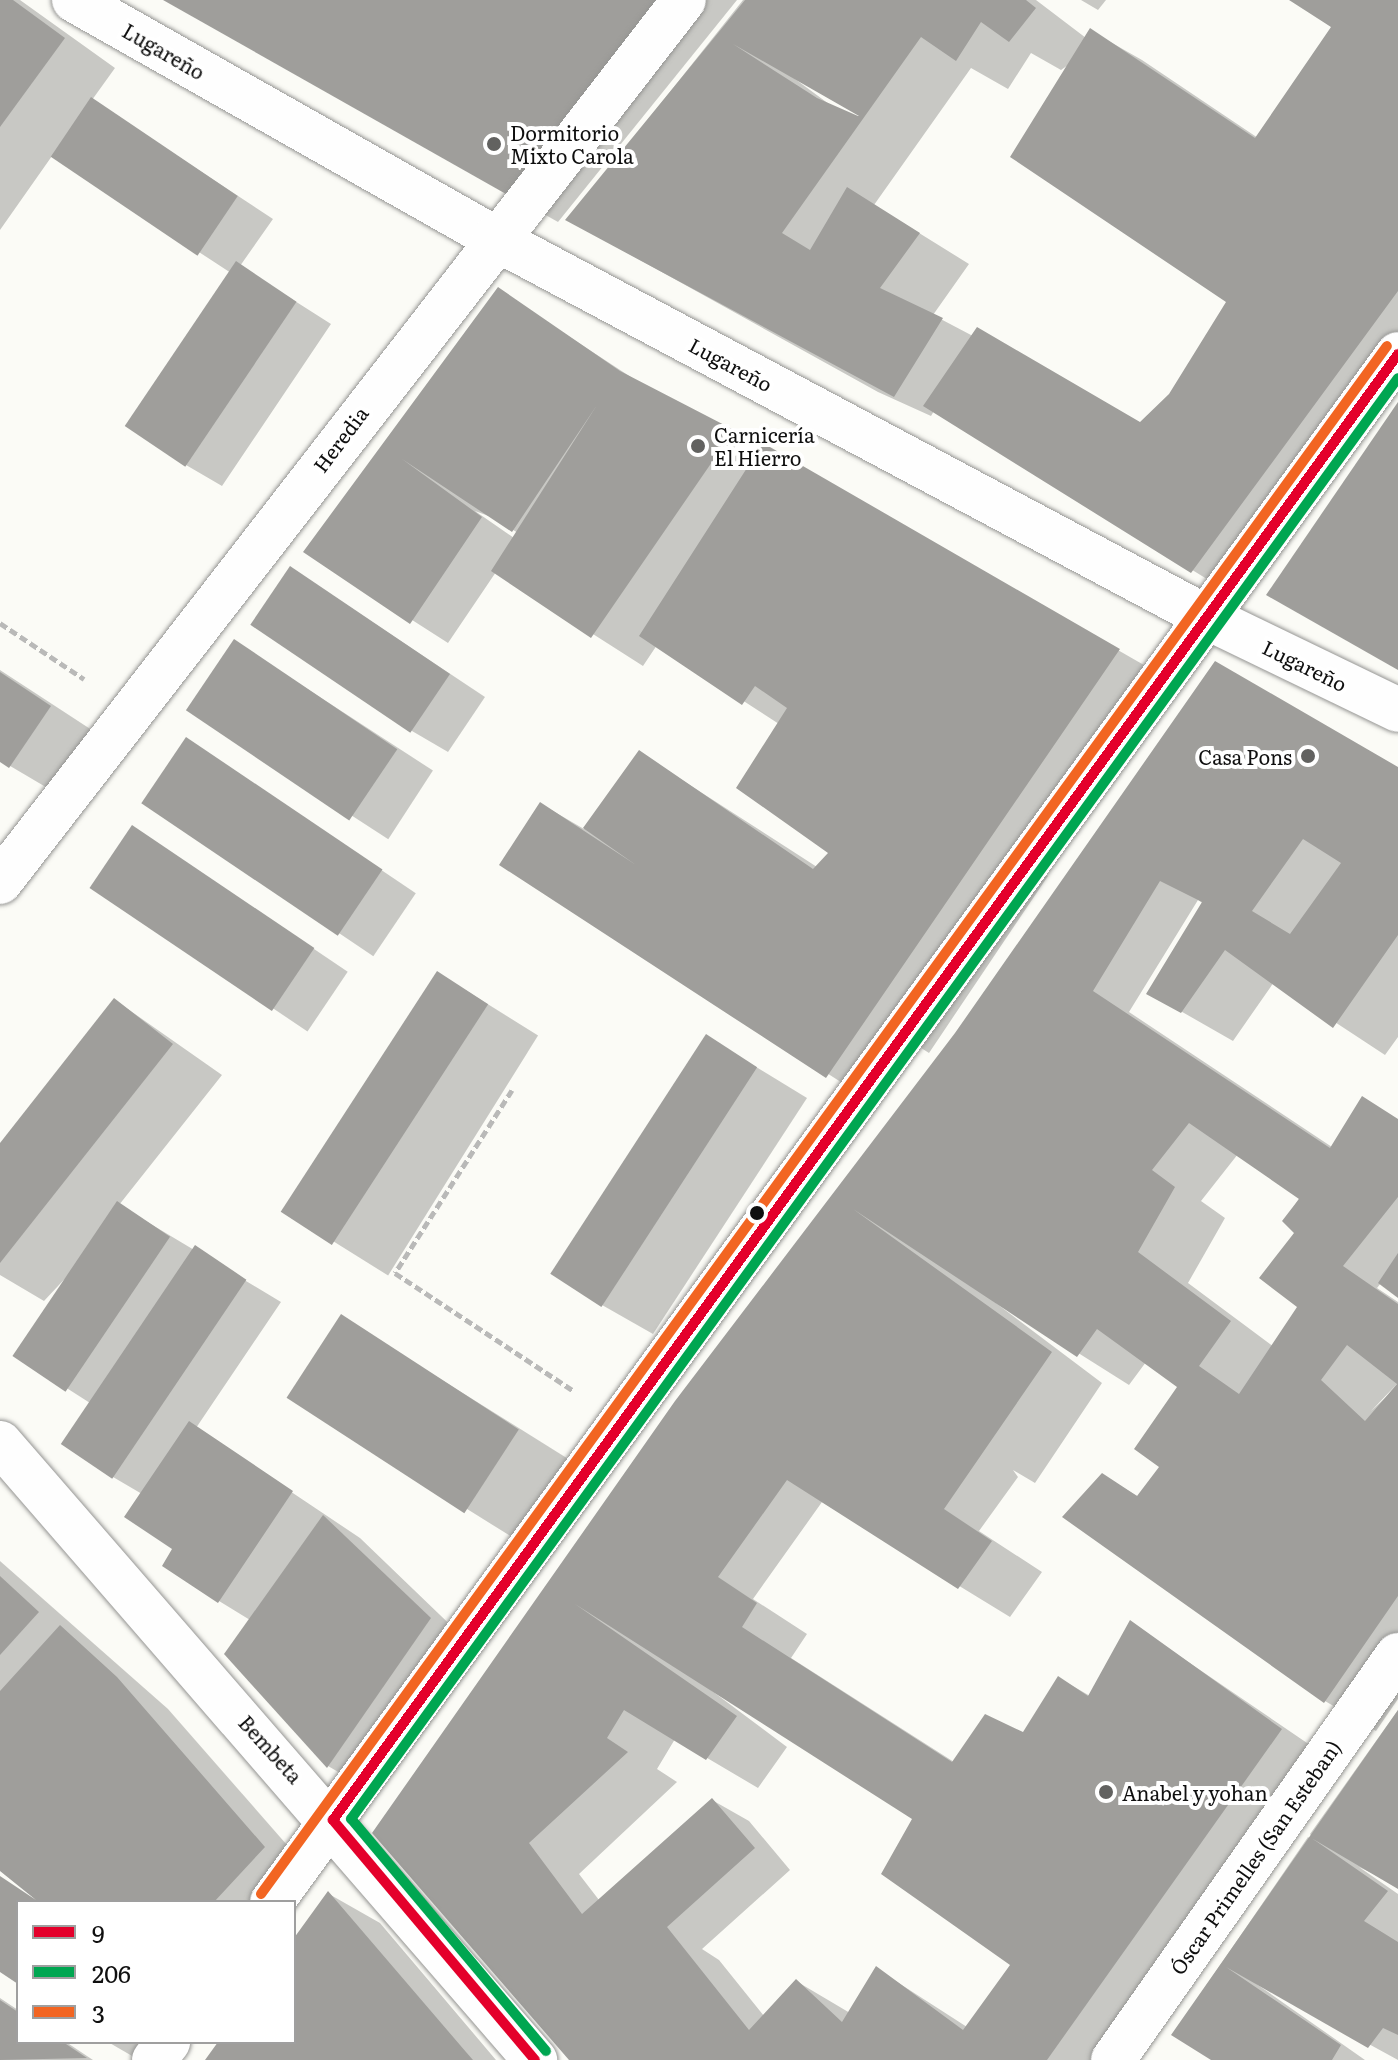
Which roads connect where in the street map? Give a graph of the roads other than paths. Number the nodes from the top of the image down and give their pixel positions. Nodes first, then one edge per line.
1 (74, 0) edge
2 (684, 0) edge
3 (494, 238) junction
4 (1398, 354) edge
5 (1208, 618) junction
6 (1398, 710) edge
7 (0, 882) edge
8 (0, 1443) edge
9 (1398, 1655) edge
10 (333, 1820) junction
11 (273, 1900) edge
12 (166, 2044) edge
13 (154, 2060) edge
14 (535, 2060) edge
15 (1113, 2060) edge

1 - 3 street, Lugareño
2 - 3 street, Heredia
3 - 5 street, Lugareño
3 - 7 street, Heredia
4 - 5 street
5 - 6 street, Lugareño
5 - 10 street
8 - 10 street, Bembeta
9 - 15 street, Óscar Primelles (San Esteban)
10 - 11 street
10 - 14 street, Bembeta
12 - 13 street

